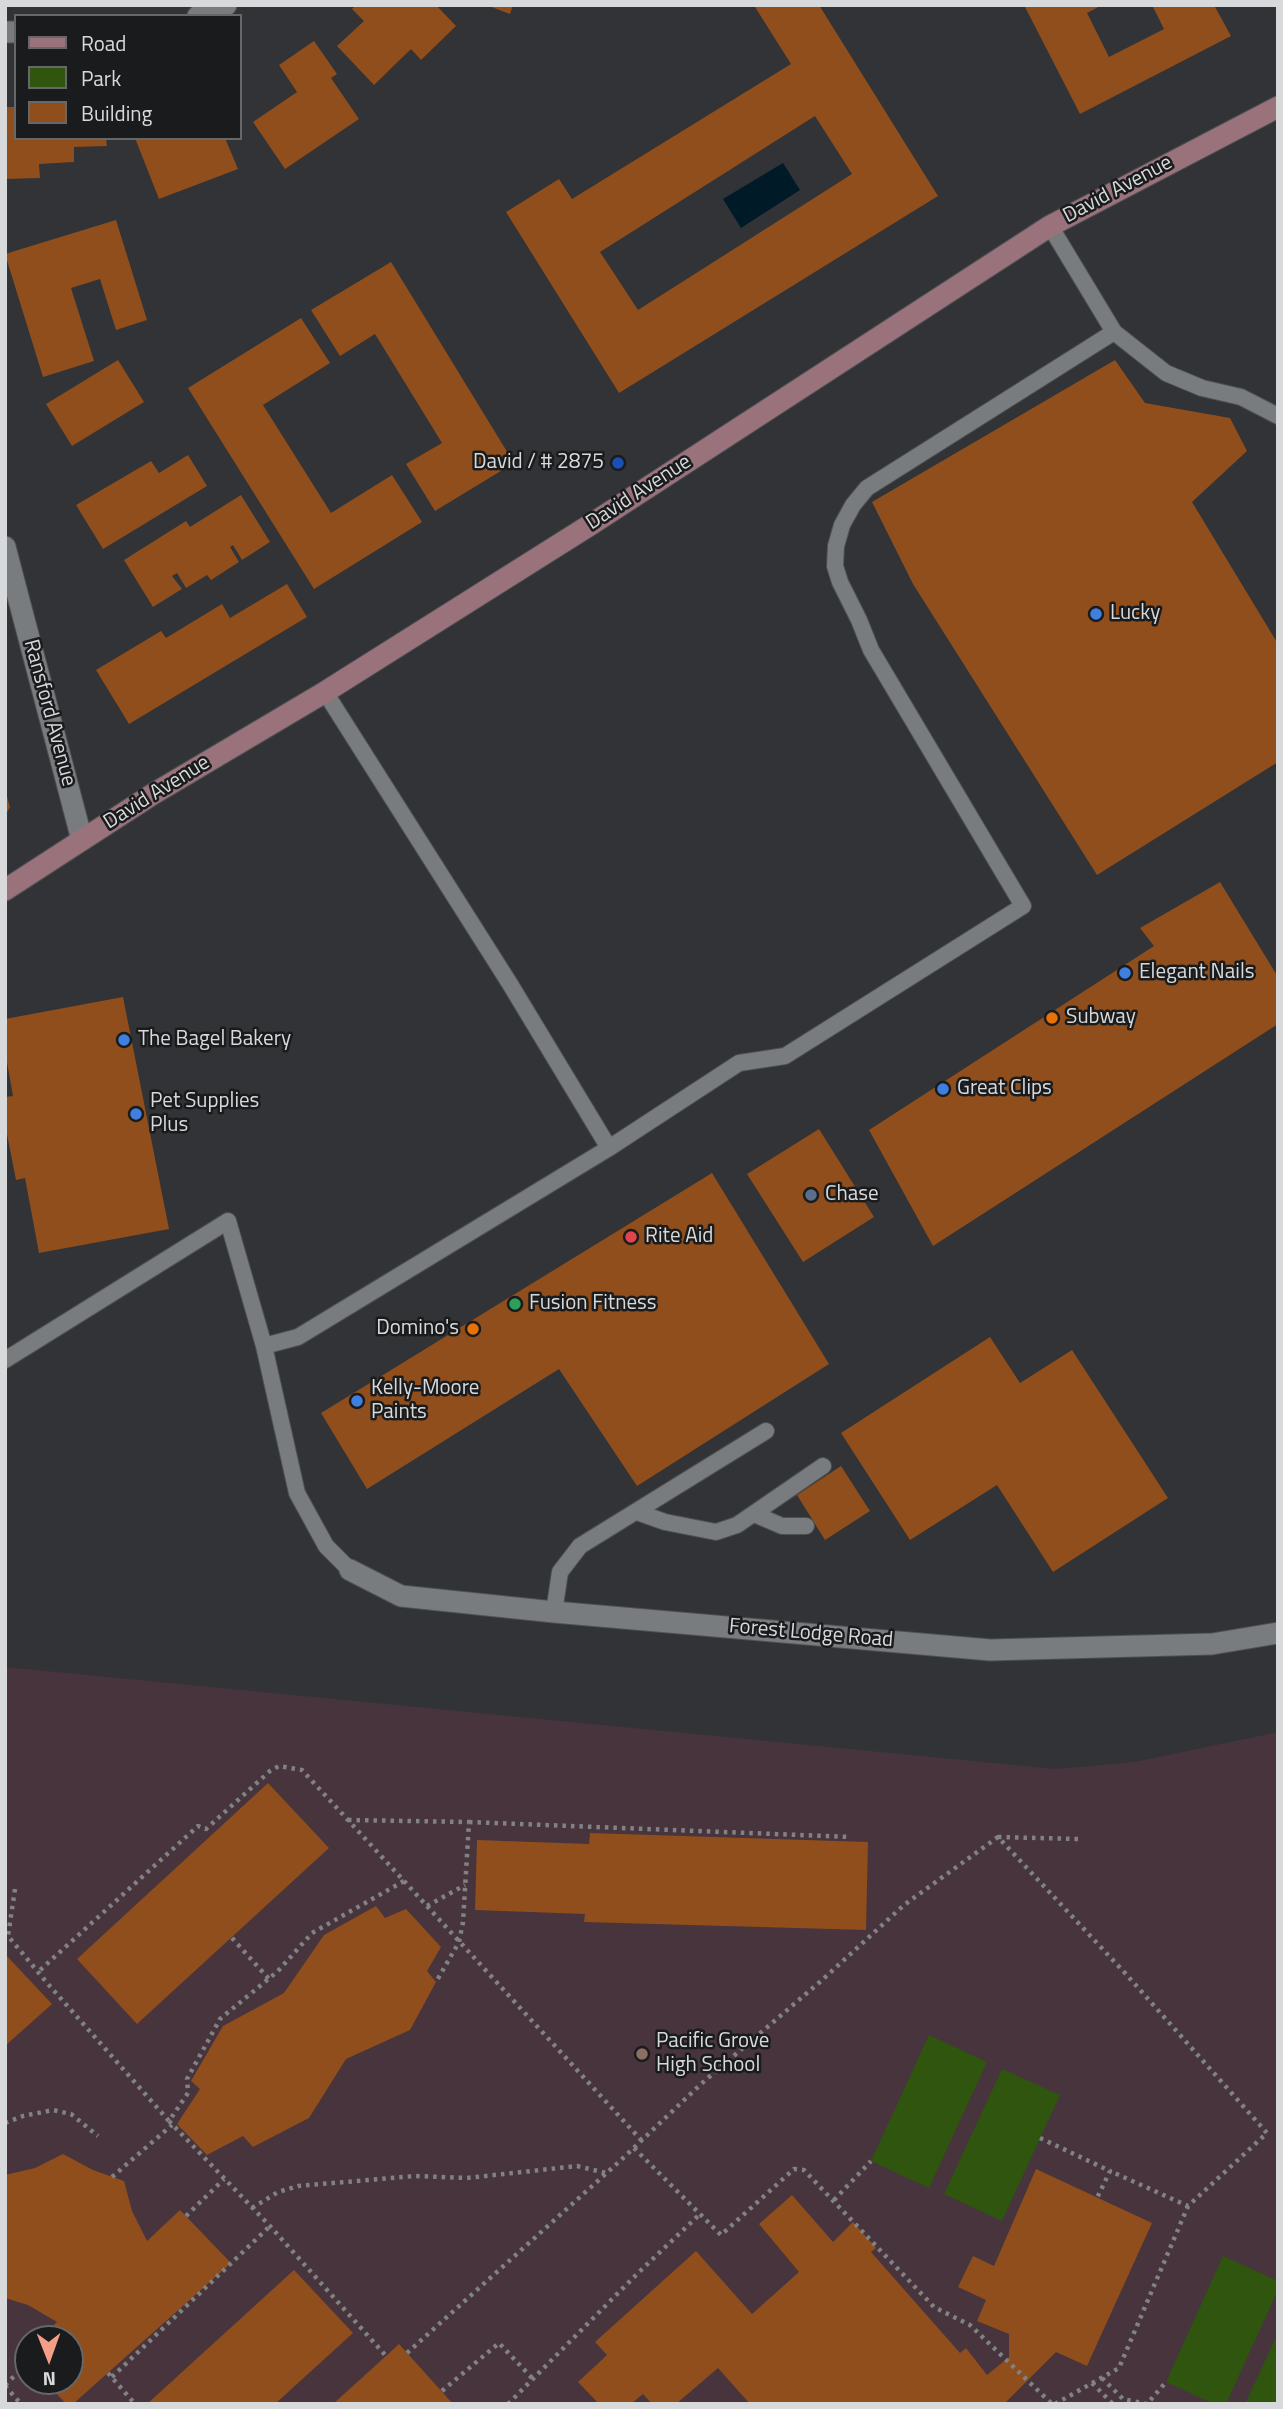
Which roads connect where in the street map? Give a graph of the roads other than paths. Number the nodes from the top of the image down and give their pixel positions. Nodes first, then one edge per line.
1 (226, 5) edge
2 (203, 14) edge
3 (1278, 107) edge
4 (1050, 226) junction
5 (1114, 332) junction
6 (1278, 416) edge
7 (5, 547) edge
8 (325, 692) junction
9 (82, 840) junction
10 (5, 890) edge
11 (609, 1148) junction
12 (264, 1346) junction
13 (5, 1360) edge
14 (766, 1431) dead end
15 (823, 1466) dead end
16 (637, 1512) junction
17 (754, 1514) junction
18 (806, 1526) dead end
19 (350, 1570) joint
20 (554, 1612) junction
21 (1278, 1633) edge

1 - 2 street
3 - 4 street, David Avenue
4 - 5 lane
4 - 8 street, David Avenue
5 - 6 lane
5 - 11 lane
7 - 9 street, Ransford Avenue
8 - 9 street, David Avenue
8 - 11 lane
9 - 10 street, David Avenue
11 - 12 lane
12 - 13 lane
12 - 19 lane
14 - 16 lane
15 - 17 lane
16 - 17 lane
16 - 20 lane
17 - 18 lane
19 - 20 street, Forest Lodge Road
20 - 21 street, Forest Lodge Road

